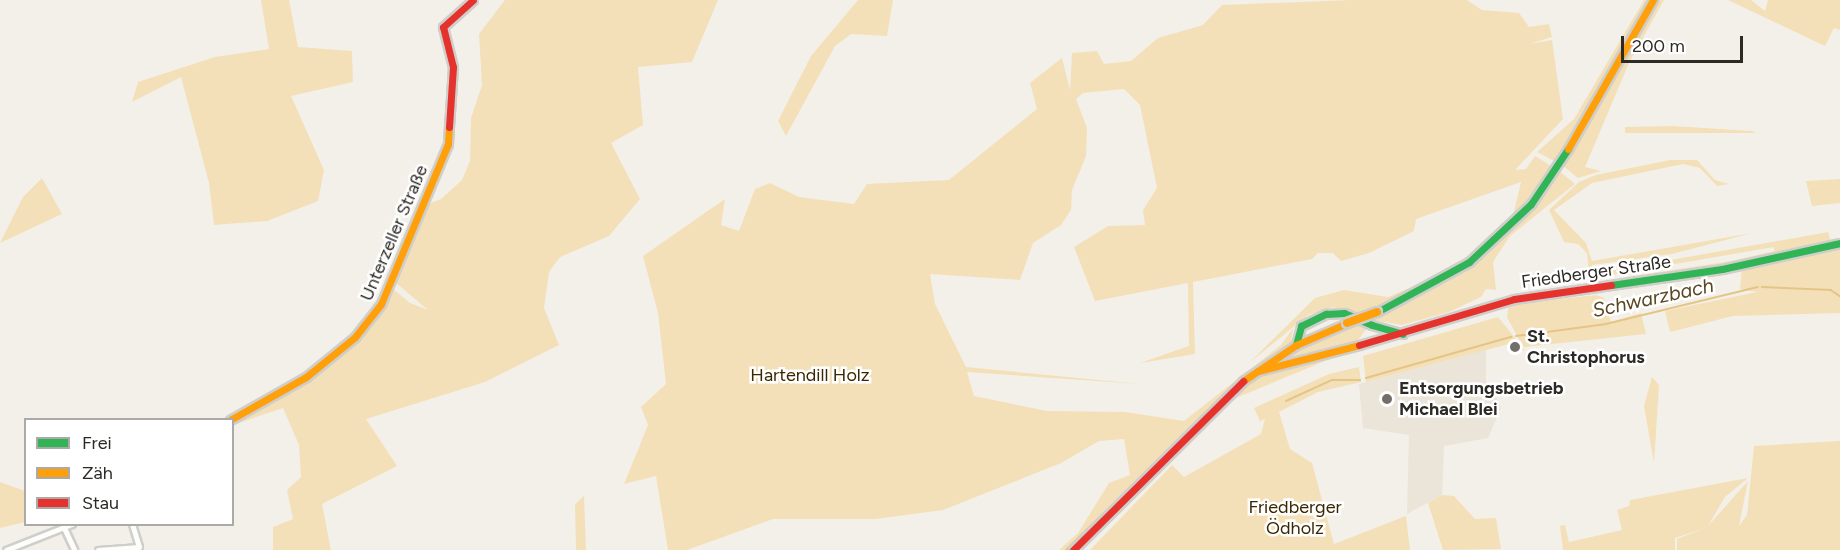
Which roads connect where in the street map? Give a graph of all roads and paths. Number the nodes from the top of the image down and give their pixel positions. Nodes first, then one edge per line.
1 (473, 0) edge
2 (1653, 0) edge
3 (1840, 243) edge
4 (1408, 334) junction
5 (1296, 345) junction
6 (1249, 375) junction
7 (234, 418) edge
8 (70, 526) edge
9 (132, 526) edge
10 (65, 528) junction
11 (28, 547) edge
12 (6, 550) edge
13 (75, 550) edge
14 (98, 550) edge
15 (1073, 550) edge

1 - 7 street, Unterzeller Straße
2 - 5 street, bridge
3 - 4 street, Friedberger Straße
4 - 5 street
4 - 6 street, Friedberger Straße
5 - 6 street
6 - 15 street
8 - 10 street
9 - 14 street
10 - 11 street
10 - 13 street
11 - 12 street

